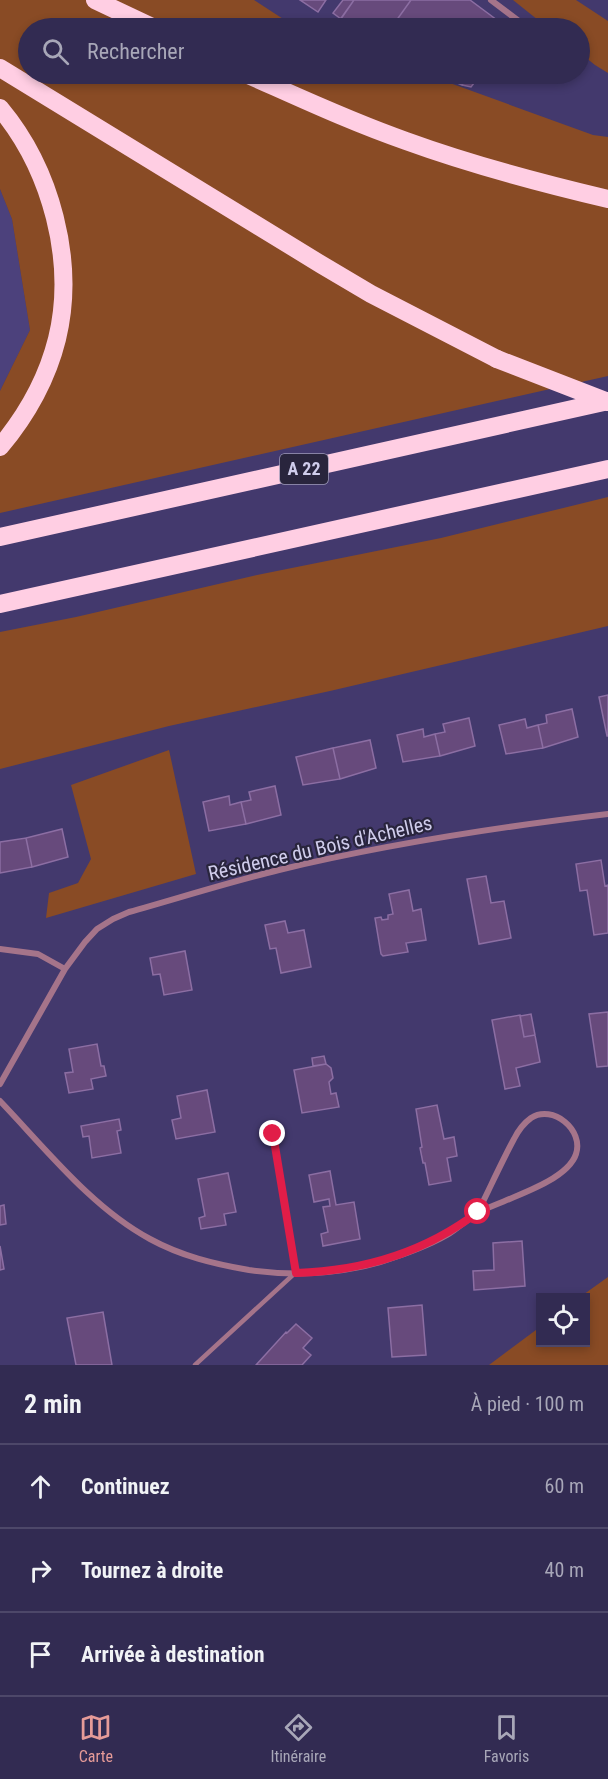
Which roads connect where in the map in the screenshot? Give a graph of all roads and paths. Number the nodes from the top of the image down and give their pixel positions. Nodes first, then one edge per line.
1 (95, 0) edge
2 (491, 0) edge
3 (133, 18) edge
4 (515, 18) edge
5 (0, 68) edge
6 (18, 79) edge
7 (26, 84) edge
8 (269, 84) edge
9 (0, 108) edge
10 (608, 199) edge
11 (608, 402) edge
12 (0, 447) edge
13 (608, 469) edge
14 (0, 537) edge
15 (0, 604) edge
16 (608, 814) edge
17 (0, 949) edge
18 (65, 969) junction
19 (0, 1084) edge
20 (0, 1101) edge
21 (273, 1134) dead end
22 (478, 1212) junction
23 (296, 1273) junction
24 (195, 1365) edge

1 - 3 highway
2 - 4 street
5 - 6 highway, bridge
7 - 11 highway, bridge
8 - 10 highway
9 - 12 highway
11 - 14 highway, A 22
13 - 15 highway
16 - 18 street, Résidence du Bois d'Achelles
17 - 18 street
18 - 19 street, Résidence du Bois d'Achelles
20 - 23 street
21 - 23 lane
22 - 22 street
22 - 23 street
23 - 24 lane

